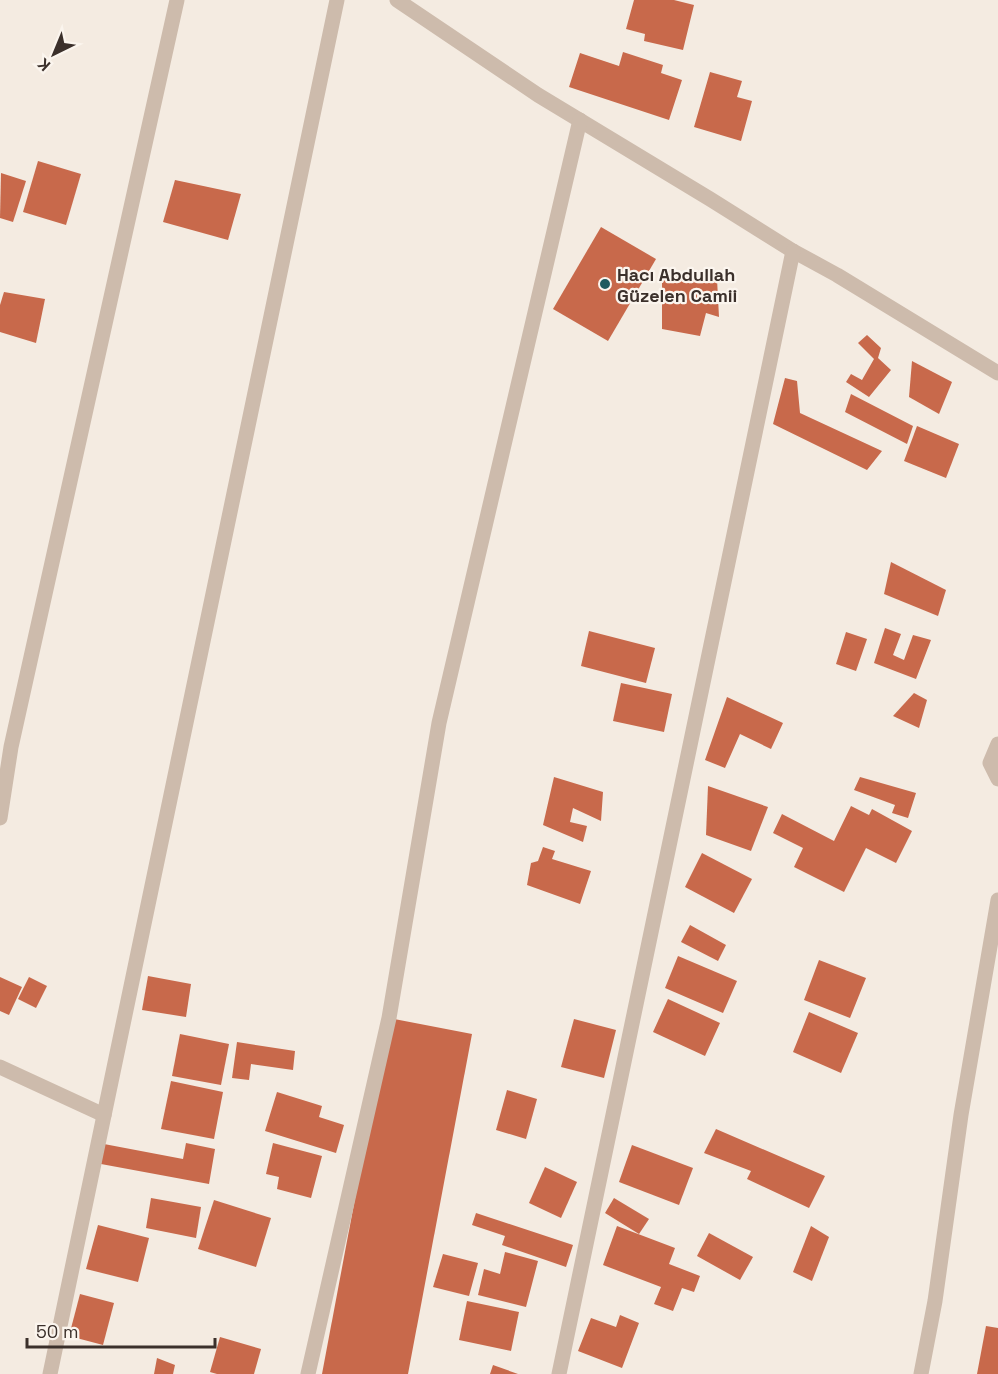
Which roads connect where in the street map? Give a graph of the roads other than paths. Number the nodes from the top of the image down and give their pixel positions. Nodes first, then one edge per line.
1 (177, 0) edge
2 (338, 0) edge
3 (397, 0) edge
4 (580, 120) junction
5 (793, 251) junction
6 (998, 373) edge
7 (998, 744) edge
8 (998, 778) edge
9 (0, 818) edge
10 (998, 900) edge
11 (0, 1067) edge
12 (104, 1115) junction
13 (50, 1374) edge
14 (308, 1374) edge
15 (559, 1374) edge
16 (921, 1374) edge

1 - 9 street
2 - 12 street
3 - 4 street
4 - 5 street
4 - 14 street
5 - 6 street
5 - 15 street
7 - 8 street
10 - 16 street
11 - 12 street
12 - 13 street

